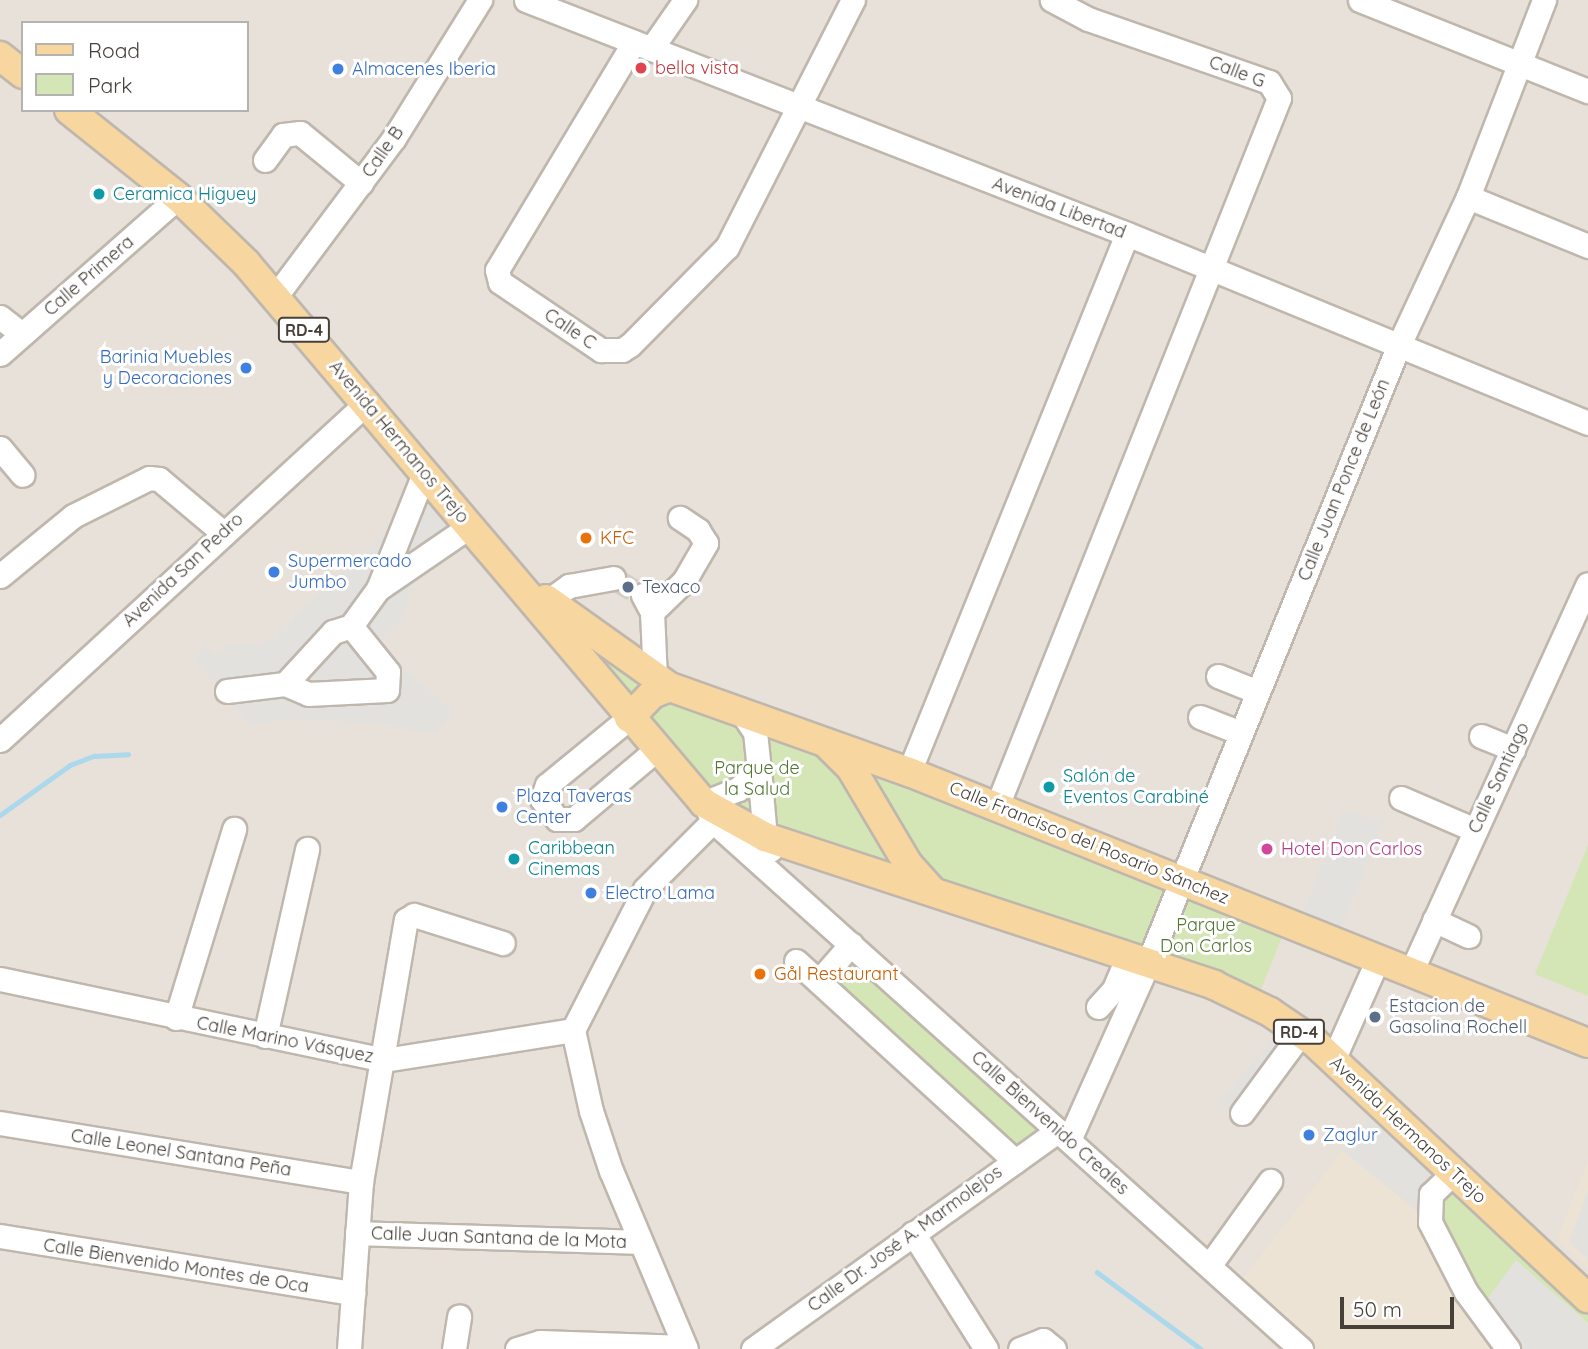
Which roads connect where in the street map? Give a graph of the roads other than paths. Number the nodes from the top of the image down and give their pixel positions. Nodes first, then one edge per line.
1 (480, 0) edge
2 (526, 0) edge
3 (685, 0) edge
4 (853, 0) edge
5 (1052, 0) edge
6 (1360, 0) edge
7 (1544, 0) edge
8 (643, 46) junction
9 (1520, 64) junction
10 (1588, 91) edge
11 (797, 107) junction
12 (72, 112) edge
13 (265, 160) dead end
14 (361, 183) junction
15 (178, 197) junction
16 (1468, 197) junction
17 (1127, 234) junction
18 (1588, 246) edge
19 (1208, 270) junction
20 (275, 297) junction
21 (0, 317) edge
22 (22, 334) junction
23 (1398, 347) junction
24 (0, 354) edge
25 (367, 402) junction
26 (1588, 423) edge
27 (0, 448) edge
28 (425, 471) junction
29 (23, 475) dead end
30 (680, 519) dead end
31 (470, 526) junction
32 (222, 532) junction
33 (0, 576) edge
34 (512, 576) junction
35 (613, 578) tunnel mouth
36 (1588, 584) edge
37 (378, 589) junction
38 (548, 601) junction
39 (351, 626) junction
40 (1218, 676) dead end
41 (663, 682) junction
42 (285, 684) junction
43 (227, 691) dead end
44 (1258, 691) junction
45 (740, 710) junction
46 (1200, 716) dead end
47 (629, 718) junction
48 (1241, 733) junction
49 (1481, 736) dead end
50 (0, 740) edge
51 (823, 741) junction
52 (657, 749) junction
53 (1513, 749) junction
54 (760, 769) junction
55 (909, 772) junction
56 (1401, 798) dead end
57 (997, 806) junction
58 (713, 813) junction
59 (233, 829) dead end
60 (1475, 830) junction
61 (765, 837) junction
62 (307, 849) dead end
63 (1182, 879) junction
64 (933, 892) junction
65 (799, 898) junction
66 (1434, 920) junction
67 (1468, 936) dead end
68 (502, 943) dead end
69 (851, 944) junction
70 (1378, 959) junction
71 (1138, 960) junction
72 (796, 961) dead end
73 (1411, 972) junction
74 (0, 979) edge
75 (819, 981) junction
76 (1098, 1007) dead end
77 (176, 1018) junction
78 (573, 1030) junction
79 (1301, 1033) junction
80 (265, 1036) junction
81 (1588, 1042) edge
82 (384, 1059) junction
83 (1333, 1059) junction
84 (1242, 1113) dead end
85 (0, 1123) edge
86 (1064, 1135) junction
87 (1015, 1161) junction
88 (1454, 1172) junction
89 (1269, 1181) dead end
90 (361, 1182) junction
91 (357, 1233) junction
92 (913, 1233) junction
93 (0, 1236) edge
94 (640, 1242) junction
95 (1209, 1266) junction
96 (353, 1293) junction
97 (1588, 1298) edge
98 (459, 1316) dead end
99 (685, 1348) edge
100 (349, 1349) edge
101 (454, 1349) edge
102 (517, 1349) edge
103 (753, 1349) edge
104 (986, 1349) edge
105 (1020, 1349) edge
106 (1054, 1349) edge
107 (1301, 1349) edge
108 (1508, 1349) edge

1 - 14 street, Calle B
2 - 8 street, Avenida Libertad
3 - 8 street, Calle C
4 - 11 street, Calle C
5 - 19 street, Calle G
6 - 9 street
7 - 9 street, Calle Juan Ponce de León
8 - 11 street, Avenida Libertad
8 - 11 street, Calle C
9 - 10 street
9 - 16 street, Calle Juan Ponce de León
11 - 17 street, Avenida Libertad
12 - 15 main road, Avenida Hermanos Trejo / RD-4
13 - 14 street
14 - 20 street, Calle B
15 - 20 main road, Avenida Hermanos Trejo / RD-4
15 - 22 street, Calle Primera
16 - 18 street
16 - 23 street, Calle Juan Ponce de León
17 - 19 street, Avenida Libertad
17 - 55 street
19 - 23 street, Avenida Libertad
19 - 57 street
20 - 25 main road, Avenida Hermanos Trejo / RD-4
21 - 22 street
22 - 24 street, Calle Primera
23 - 26 street, Avenida Libertad
23 - 44 street, Calle Juan Ponce de León
25 - 28 main road, Avenida Hermanos Trejo / RD-4
25 - 32 street, Avenida San Pedro
27 - 29 street
28 - 31 main road, Avenida Hermanos Trejo / RD-4
28 - 37 street
30 - 41 street
31 - 34 main road, Avenida Hermanos Trejo / RD-4
31 - 37 street
32 - 33 street
32 - 50 street, Avenida San Pedro
34 - 38 main road, Avenida Hermanos Trejo / RD-4
34 - 47 main road, Avenida Hermanos Trejo / RD-4
35 - 38 street
36 - 53 street, Calle Santiago
37 - 39 street
38 - 41 main road, Avenida Hermanos Trejo / RD-4
39 - 42 street
39 - 42 street
40 - 44 street
41 - 45 main road, Avenida Hermanos Trejo / RD-4
41 - 47 main road
42 - 43 street
44 - 48 street, Calle Juan Ponce de León
45 - 51 main road, Avenida Hermanos Trejo / RD-4
45 - 54 street, Calle Bienvenido Creales
46 - 48 street
47 - 52 main road, Avenida Hermanos Trejo / RD-4
47 - 52 street
48 - 63 street, Calle Juan Ponce de León
49 - 53 street
51 - 55 main road, Calle Francisco del Rosario Sánchez
51 - 64 main road, Avenida Hermanos Trejo / RD-4
52 - 58 main road, Avenida Hermanos Trejo / RD-4
53 - 60 street, Calle Santiago
54 - 58 street
54 - 61 street, Calle Bienvenido Creales
55 - 57 main road, Calle Francisco del Rosario Sánchez
56 - 60 street
57 - 63 main road, Calle Francisco del Rosario Sánchez
58 - 61 main road, Avenida Hermanos Trejo / RD-4
58 - 65 street, Calle Bienvenido Creales
58 - 78 street
59 - 77 street
60 - 66 street, Calle Santiago
61 - 64 main road, Avenida Hermanos Trejo / RD-4
61 - 65 street, Calle Bienvenido Creales
62 - 80 street
63 - 70 main road, Calle Francisco del Rosario Sánchez
63 - 71 street, Calle Juan Ponce de León
64 - 71 main road, Avenida Hermanos Trejo / RD-4
65 - 69 street, Calle Bienvenido Creales
66 - 67 street
66 - 73 street, Calle Santiago
68 - 82 street
69 - 75 street
69 - 86 street, Calle Bienvenido Creales
70 - 73 main road, Calle Francisco del Rosario Sánchez
70 - 83 street
71 - 76 street
71 - 79 main road, Avenida Hermanos Trejo / RD-4
71 - 86 street
72 - 75 street
73 - 81 main road, Calle Francisco del Rosario Sánchez
74 - 77 street, Calle Marino Vásquez
75 - 87 street
77 - 80 street, Calle Marino Vásquez
78 - 82 street, Calle Marino Vásquez
78 - 94 street
79 - 83 main road, Avenida Hermanos Trejo / RD-4
79 - 84 street
80 - 82 street, Calle Marino Vásquez
82 - 90 street
83 - 88 main road, Avenida Hermanos Trejo / RD-4
85 - 90 street, Calle Leonel Santana Peña
86 - 87 street, Calle Dr. José A. Marmolejos
86 - 95 street, Calle Bienvenido Creales
87 - 92 street, Calle Dr. José A. Marmolejos
88 - 97 main road, Avenida Hermanos Trejo / RD-4
88 - 108 street
89 - 95 street
90 - 91 street
91 - 94 street, Calle Juan Santana de la Mota
91 - 96 street
92 - 103 street, Calle Dr. José A. Marmolejos
92 - 104 street
93 - 96 street, Calle Bienvenido Montes de Oca
94 - 99 street
95 - 107 street, Calle Bienvenido Creales
96 - 100 street
98 - 101 street
99 - 102 street
105 - 106 street

